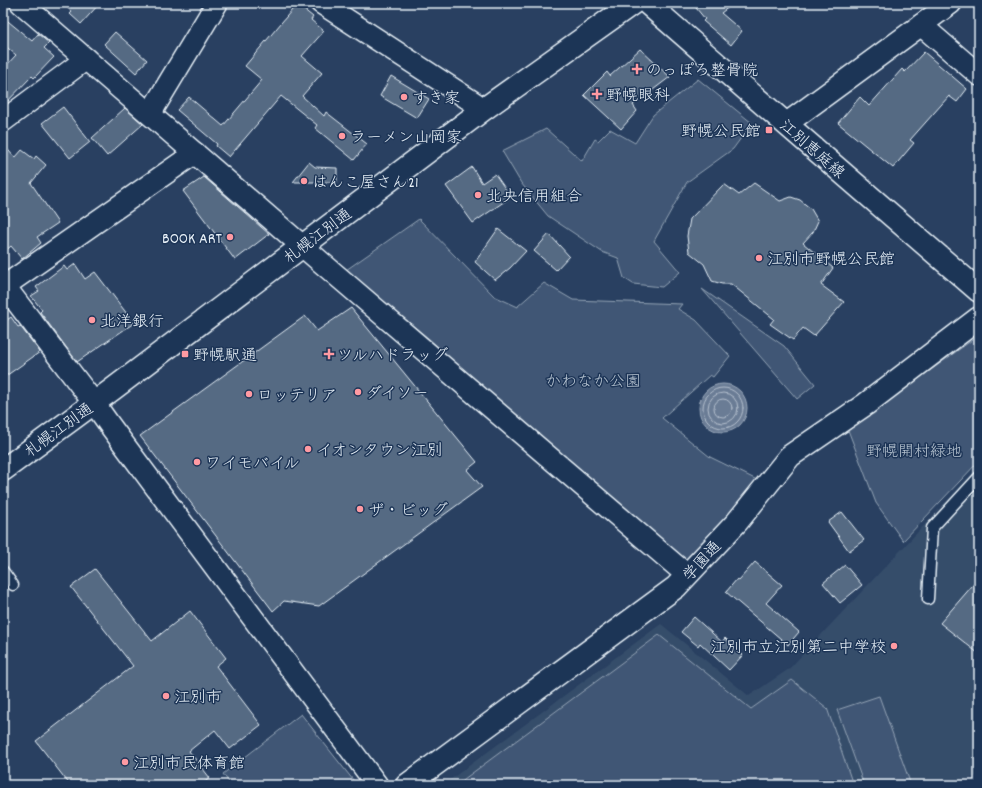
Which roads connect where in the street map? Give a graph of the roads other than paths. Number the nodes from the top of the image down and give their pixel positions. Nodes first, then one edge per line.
1 (21, 3) edge
2 (217, 3) edge
3 (321, 3) edge
4 (633, 3) edge
5 (647, 3) edge
6 (951, 3) edge
7 (921, 25) junction
8 (86, 59) junction
9 (979, 75) edge
10 (484, 109) junction
11 (150, 114) junction
12 (3, 121) edge
13 (786, 124) junction
14 (195, 153) junction
15 (302, 246) junction
16 (3, 285) edge
17 (979, 291) edge
18 (979, 318) edge
19 (94, 403) junction
20 (3, 470) edge
21 (979, 477) edge
22 (3, 571) edge
23 (687, 574) junction
24 (13, 585) dead end
25 (928, 599) dead end
26 (377, 785) edge
27 (407, 785) edge

1 - 8 street
2 - 11 street
3 - 10 street
4 - 10 main road, 札幌江別通
5 - 13 main road, 江別恵庭線
6 - 7 street
7 - 9 street
7 - 13 street
8 - 11 street
8 - 12 street
10 - 15 main road, 札幌江別通
11 - 14 street
13 - 17 main road, 江別恵庭線
14 - 15 street
14 - 16 street
15 - 19 main road, 札幌江別通
15 - 23 street
16 - 19 street
18 - 23 main road, 学園通
19 - 20 main road, 札幌江別通
19 - 26 street
21 - 25 lane
22 - 24 lane
23 - 27 main road, 学園通

